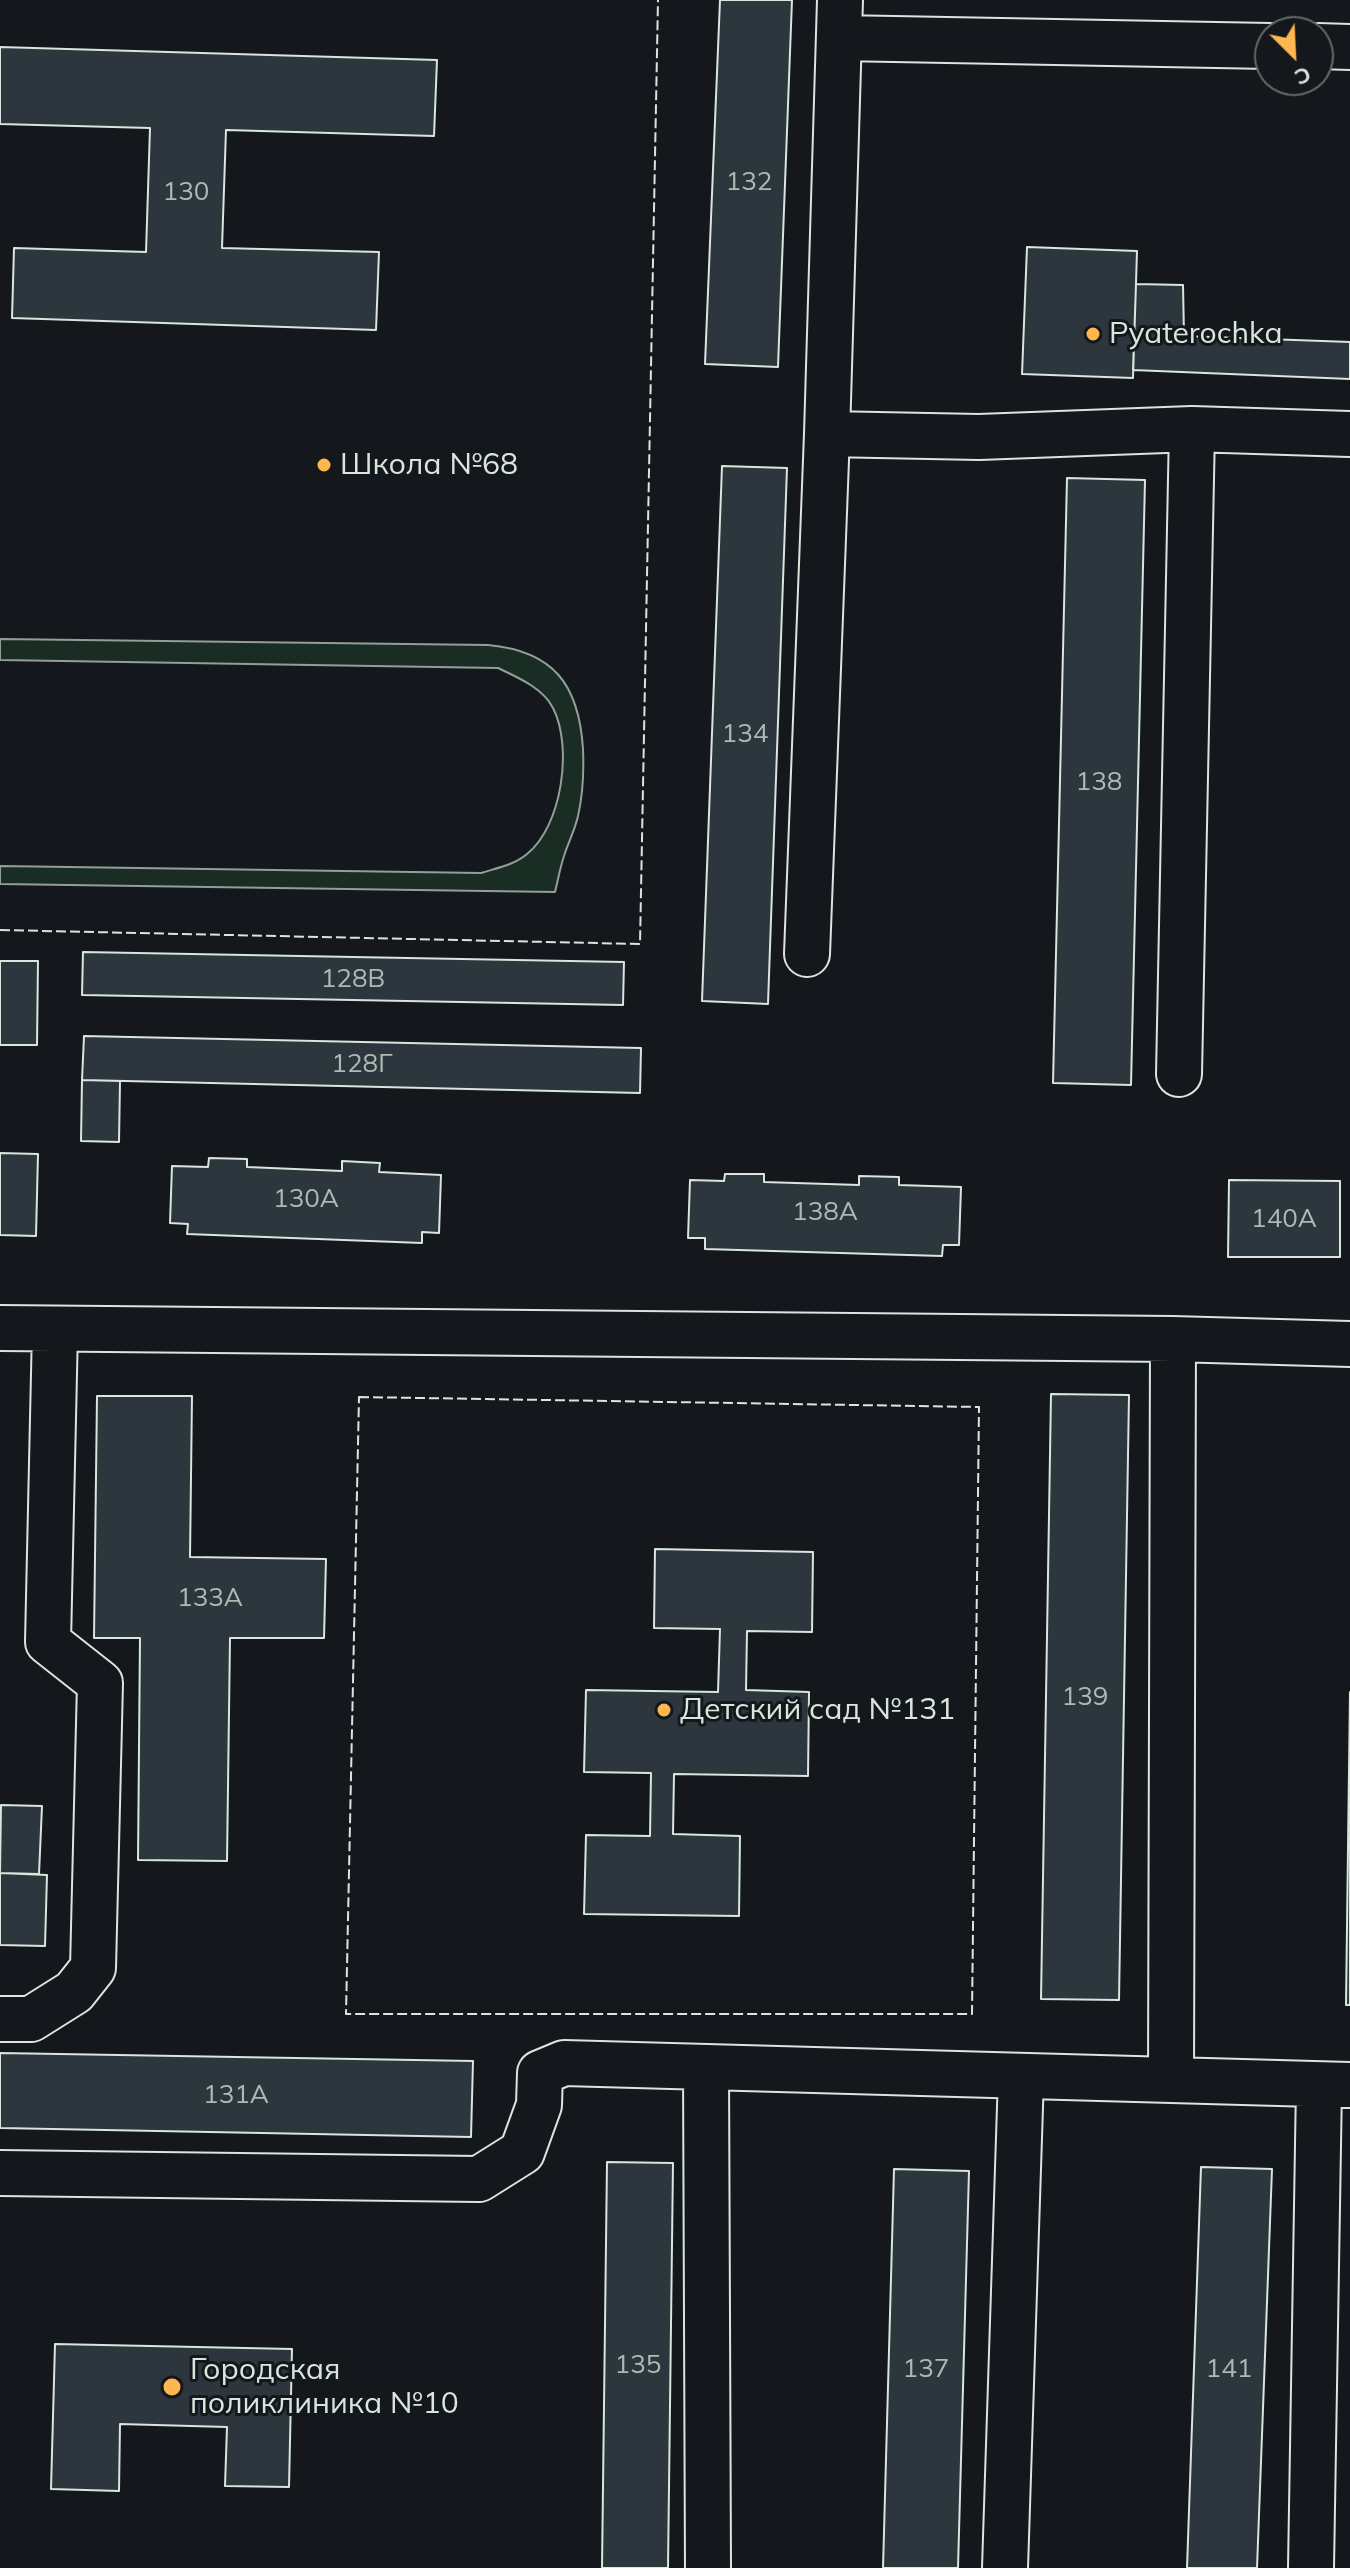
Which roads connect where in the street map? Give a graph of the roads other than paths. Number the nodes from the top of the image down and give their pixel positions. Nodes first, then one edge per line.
1 (840, 19) edge
2 (1254, 45) edge
3 (1192, 429) junction
4 (827, 434) junction
5 (1350, 434) edge
6 (807, 954) dead end
7 (1179, 1074) dead end
8 (0, 1328) edge
9 (55, 1329) junction
10 (1173, 1339) junction
11 (1350, 1344) edge
12 (0, 2019) edge
13 (706, 2067) junction
14 (1021, 2076) junction
15 (1171, 2079) junction
16 (1335, 2085) edge
17 (0, 2173) edge
18 (1332, 2441) edge
19 (708, 2568) edge
20 (1005, 2568) edge
21 (1311, 2568) edge

1 - 2 lane
1 - 4 lane
3 - 4 lane
3 - 5 lane
3 - 7 lane
4 - 6 lane
8 - 9 lane
9 - 10 lane
9 - 12 lane
10 - 11 lane
10 - 15 lane
13 - 14 lane
13 - 17 lane
13 - 19 lane
14 - 15 lane
14 - 20 lane
15 - 16 lane
16 - 18 lane
18 - 21 lane

